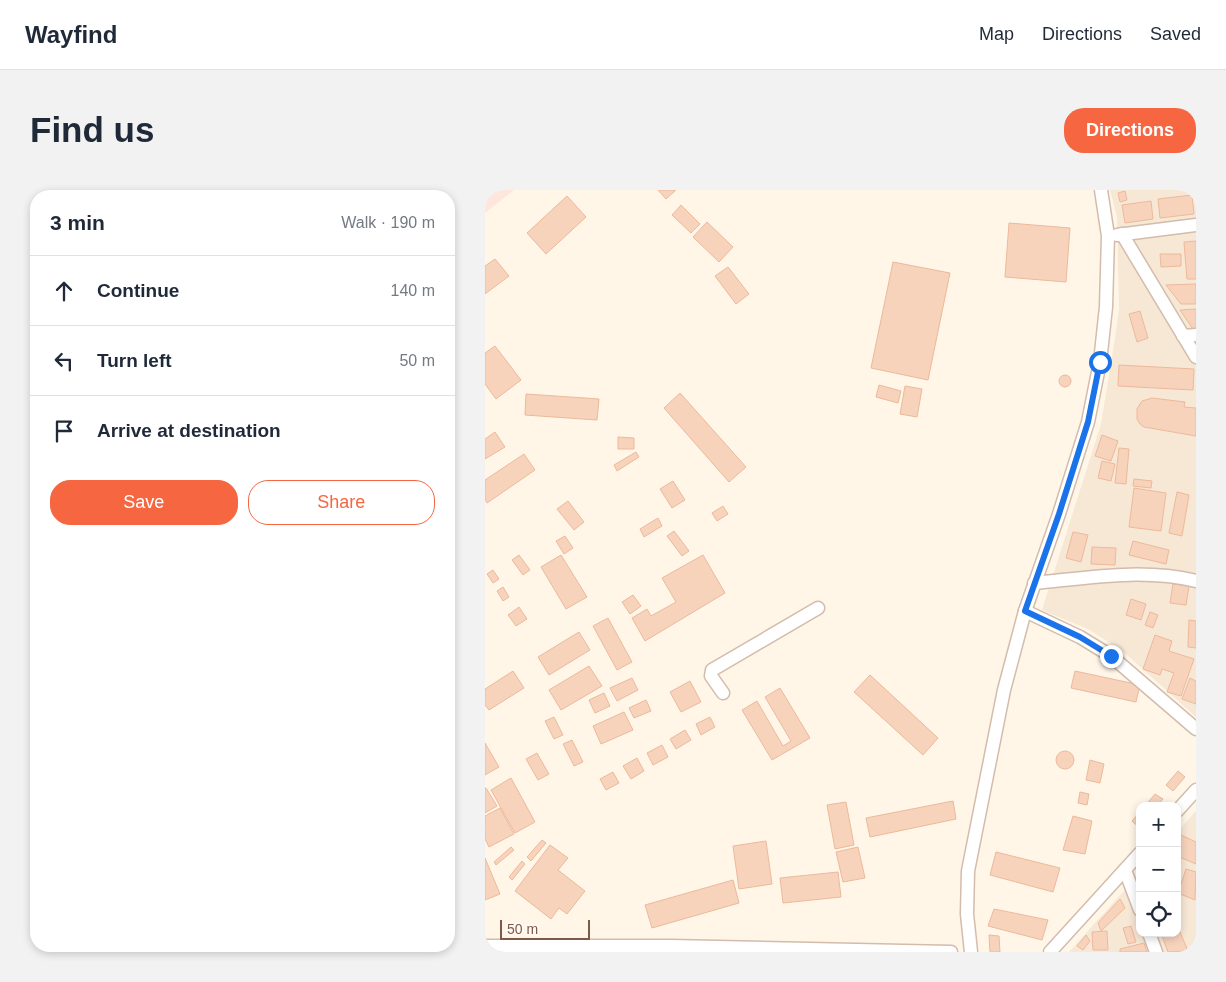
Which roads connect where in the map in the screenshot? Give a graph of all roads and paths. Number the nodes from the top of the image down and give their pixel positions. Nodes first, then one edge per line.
1 (1101, 190) edge
2 (1196, 225) edge
3 (1122, 234) junction
4 (1109, 236) junction
5 (1196, 335) edge
6 (1183, 336) junction
7 (1196, 357) edge
8 (1196, 581) edge
9 (1034, 583) junction
10 (818, 608) dead end
11 (1025, 611) junction
12 (723, 693) dead end
13 (1196, 729) edge
14 (1196, 790) edge
15 (1181, 807) edge
16 (1136, 858) edge
17 (1125, 870) junction
18 (1136, 899) edge
19 (1150, 937) edge
20 (485, 946) edge
21 (671, 949) edge
22 (951, 952) edge
23 (971, 952) edge
24 (1050, 952) edge
25 (1156, 952) edge

1 - 4 street
2 - 3 street
3 - 4 street
3 - 6 street
4 - 9 street
5 - 6 street
6 - 7 street
8 - 9 street
9 - 11 street
10 - 12 street
11 - 13 street
11 - 23 street
14 - 15 street
16 - 17 street
17 - 18 street
17 - 24 street
19 - 25 street
20 - 21 street
21 - 22 street

